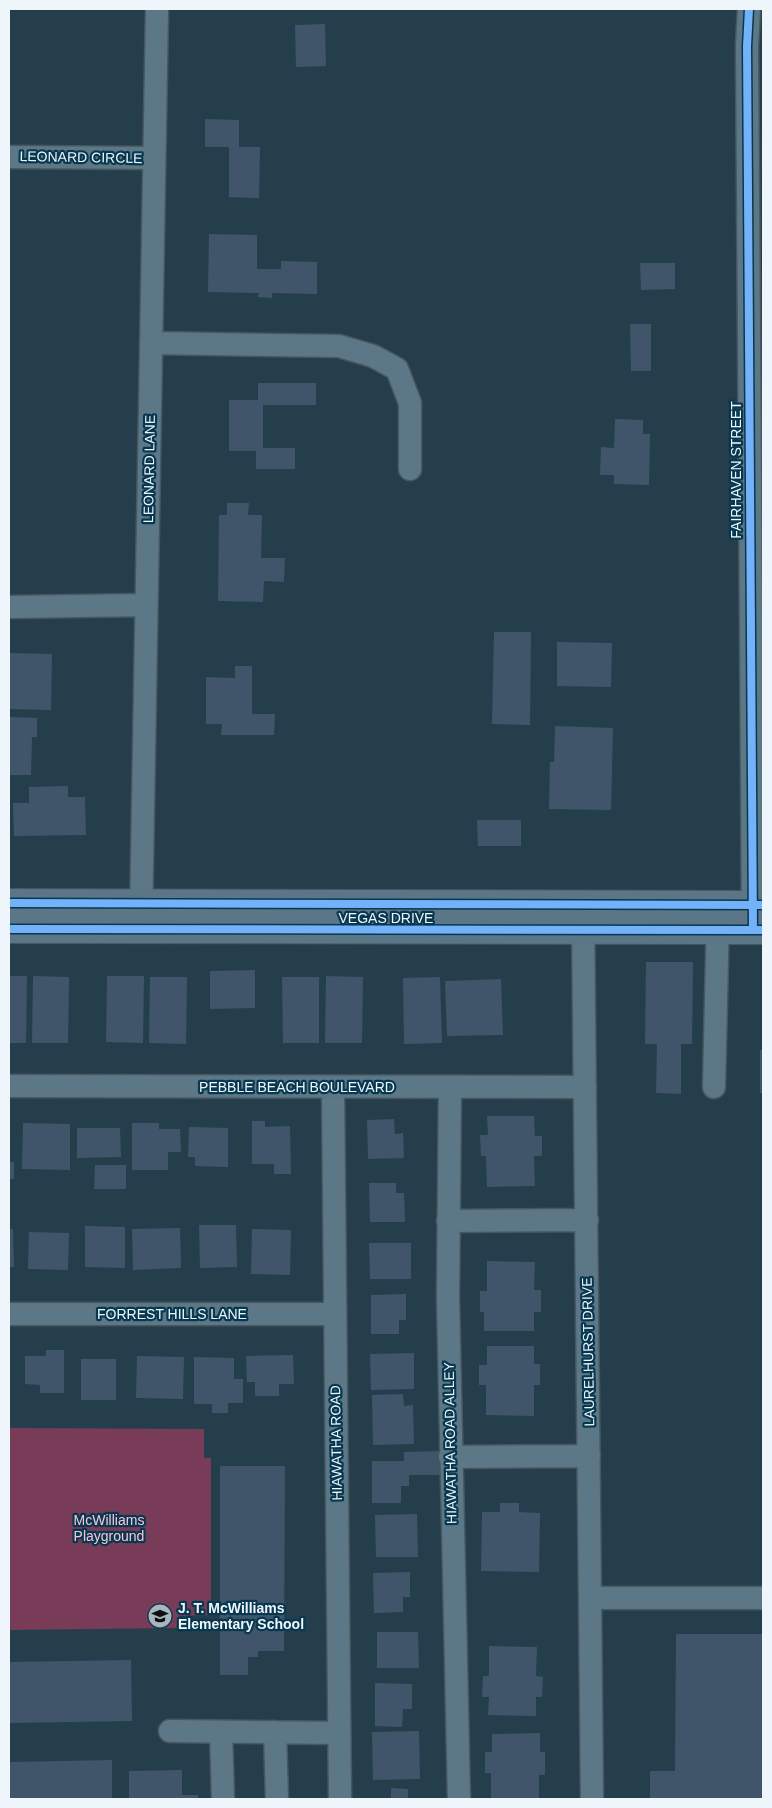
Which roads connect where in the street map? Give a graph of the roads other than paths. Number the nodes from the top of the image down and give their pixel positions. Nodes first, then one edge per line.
1 (157, 9) edge
2 (749, 9) edge
3 (9, 157) edge
4 (154, 158) junction
5 (151, 343) junction
6 (410, 469) dead end
7 (756, 510) edge
8 (146, 605) junction
9 (9, 608) edge
10 (9, 903) edge
11 (141, 916) junction
12 (584, 918) junction
13 (718, 918) junction
14 (758, 918) edge
15 (9, 929) edge
16 (9, 1086) edge
17 (333, 1087) junction
18 (450, 1087) junction
19 (714, 1087) dead end
20 (585, 1088) junction
21 (587, 1220) junction
22 (448, 1221) junction
23 (9, 1314) edge
24 (335, 1314) junction
25 (589, 1456) junction
26 (450, 1457) junction
27 (590, 1598) junction
28 (763, 1598) edge
29 (170, 1731) dead end
30 (221, 1732) junction
31 (275, 1732) junction
32 (339, 1733) junction
33 (224, 1799) edge
34 (277, 1799) edge
35 (340, 1799) edge
36 (459, 1799) edge
37 (592, 1799) edge

1 - 4 street, LEONARD LANE
2 - 7 street, FAIRHAVEN STREET
3 - 4 street, LEONARD CIRCLE
4 - 5 street, LEONARD LANE
5 - 6 street
5 - 8 street, LEONARD LANE
7 - 14 street, FAIRHAVEN STREET
8 - 9 street
8 - 11 street, LEONARD LANE
10 - 11 main road, VEGAS DRIVE
11 - 12 main road, VEGAS DRIVE
11 - 15 main road, VEGAS DRIVE
12 - 13 main road, VEGAS DRIVE
12 - 20 street, LAURELHURST DRIVE
13 - 14 main road, VEGAS DRIVE
13 - 19 street
16 - 17 street, PEBBLE BEACH BOULEVARD
17 - 18 street, PEBBLE BEACH BOULEVARD
17 - 24 street, HIAWATHA ROAD
18 - 20 street, PEBBLE BEACH BOULEVARD
18 - 22 street, HIAWATHA ROAD ALLEY
20 - 21 street, LAURELHURST DRIVE
21 - 22 street
21 - 25 street, LAURELHURST DRIVE
22 - 26 street, HIAWATHA ROAD ALLEY
23 - 24 street, FORREST HILLS LANE
24 - 32 street, HIAWATHA ROAD
25 - 26 street
25 - 27 street, LAURELHURST DRIVE
26 - 36 street, HIAWATHA ROAD ALLEY
27 - 28 street
27 - 37 street, LAURELHURST DRIVE
29 - 30 street
30 - 31 street
30 - 33 street
31 - 32 street
31 - 34 street
32 - 35 street, HIAWATHA ROAD

